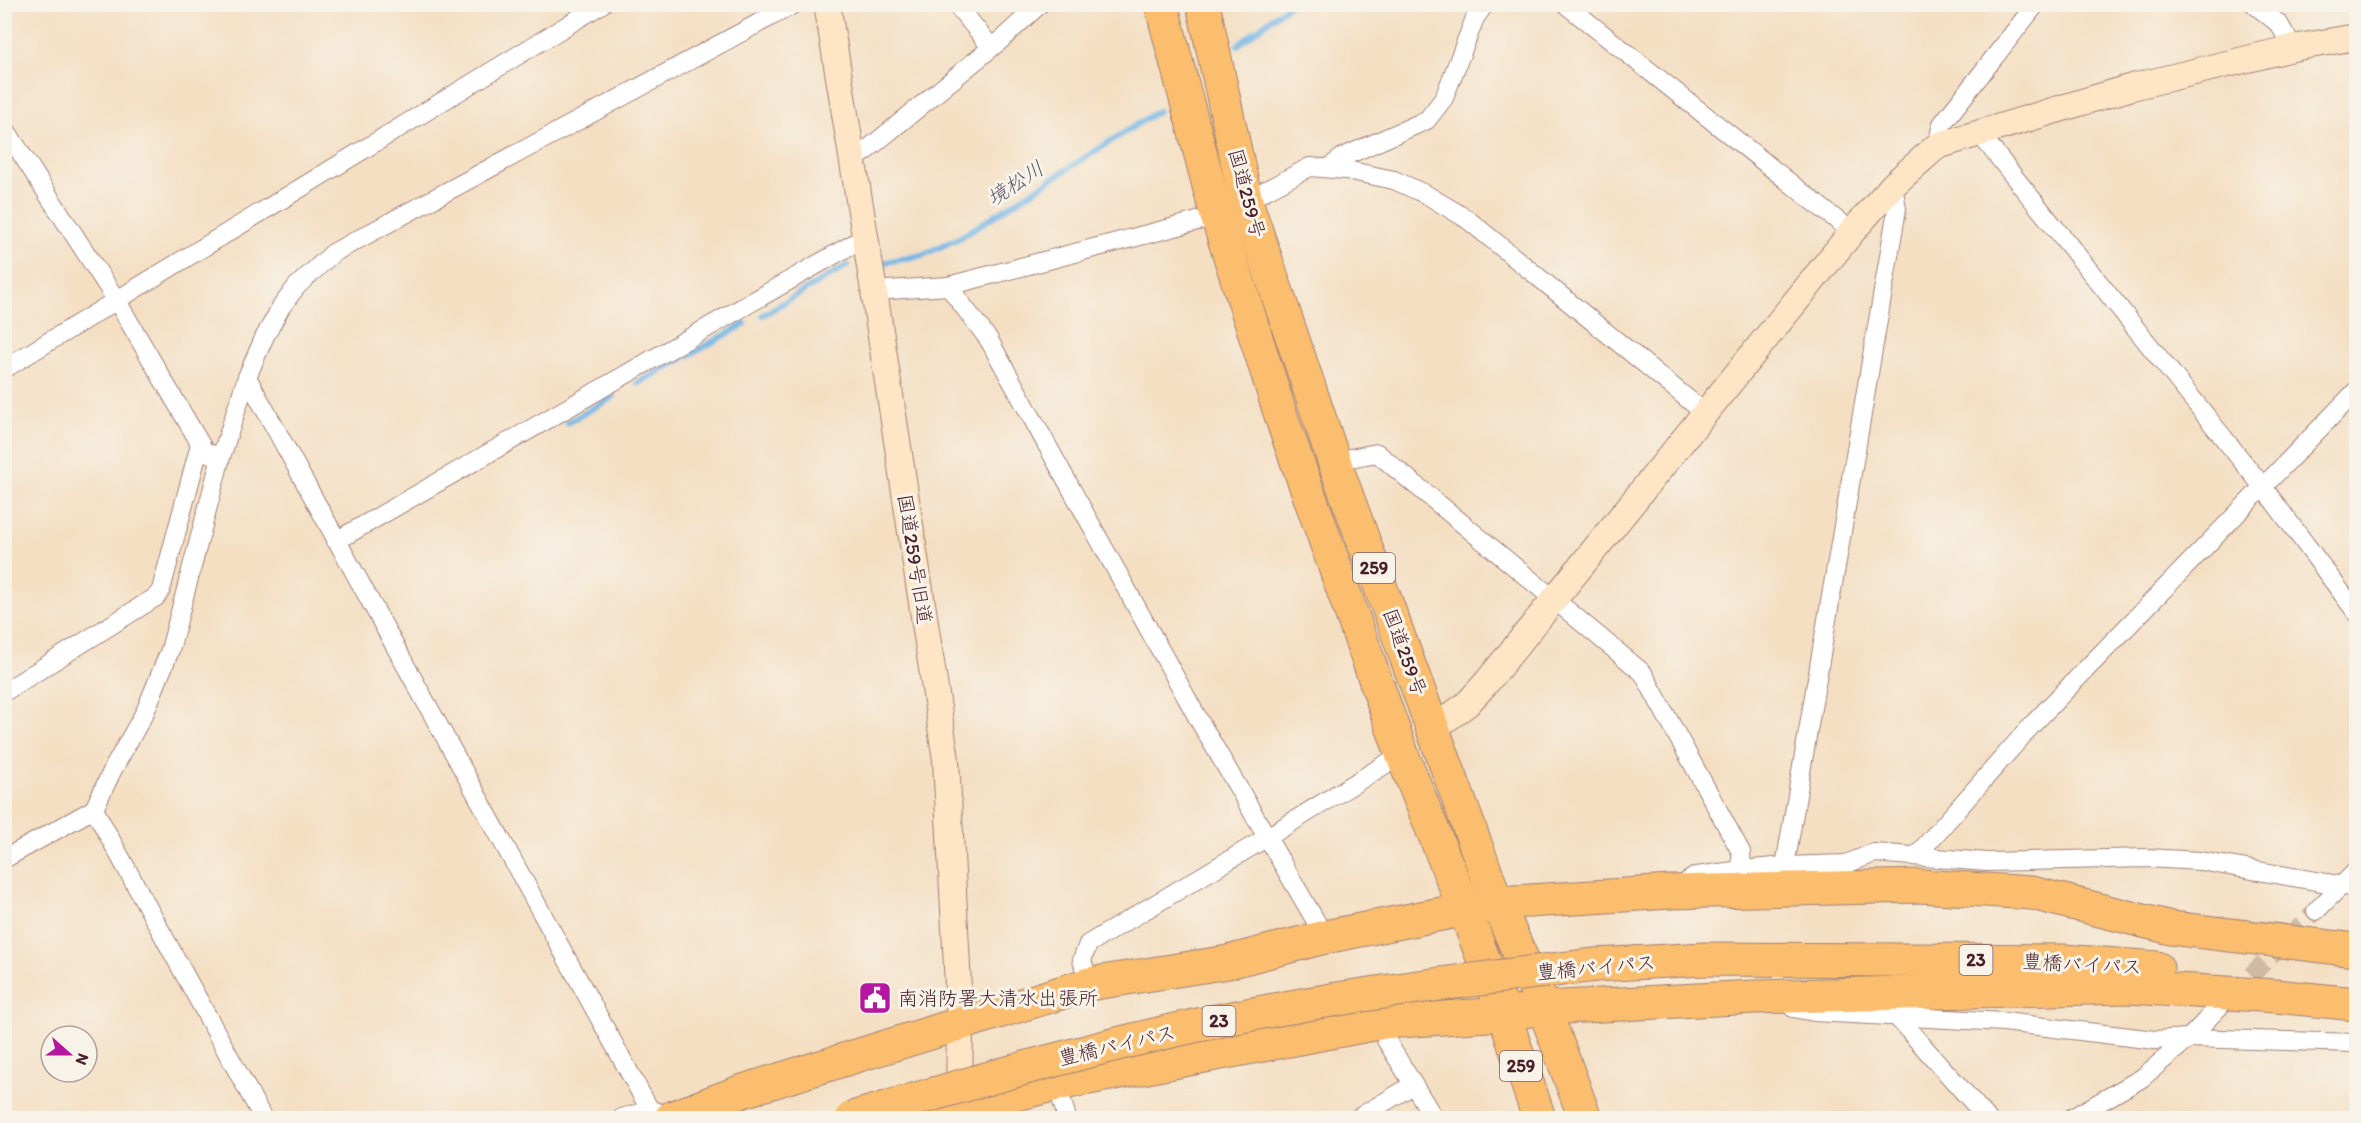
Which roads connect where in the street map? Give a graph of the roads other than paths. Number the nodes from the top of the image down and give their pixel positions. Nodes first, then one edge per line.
1 (602, 4) edge
2 (794, 4) edge
3 (826, 4) edge
4 (956, 4) edge
5 (1040, 4) edge
6 (1161, 4) edge
7 (1203, 4) edge
8 (1485, 4) edge
9 (1565, 4) edge
10 (2036, 4) edge
11 (2254, 4) edge
12 (2356, 37) edge
13 (991, 47) junction
14 (2293, 48) junction
15 (4, 127) edge
16 (1978, 133) junction
17 (1937, 146) junction
18 (851, 163) junction
19 (1329, 167) junction
20 (1893, 185) junction
21 (1232, 208) junction
22 (1852, 232) junction
23 (865, 237) junction
24 (948, 286) junction
25 (874, 291) junction
26 (117, 301) junction
27 (4, 369) edge
28 (247, 377) junction
29 (2356, 391) edge
30 (1705, 413) junction
31 (200, 444) junction
32 (221, 457) junction
33 (1334, 461) junction
34 (2263, 487) junction
35 (336, 541) junction
36 (1554, 600) junction
37 (2356, 612) edge
38 (4, 692) edge
39 (1433, 729) junction
40 (1402, 754) junction
41 (94, 809) junction
42 (1266, 838) junction
43 (1917, 855) junction
44 (4, 859) edge
45 (1785, 866) junction
46 (1742, 870) junction
47 (2356, 871) edge
48 (2350, 886) edge
49 (1671, 892) junction
50 (1497, 903) junction
51 (1465, 910) junction
52 (2316, 911) tunnel mouth
53 (1325, 937) junction
54 (2356, 950) edge
55 (1089, 984) junction
56 (2356, 984) edge
57 (1755, 997) junction
58 (2356, 1004) edge
59 (2220, 1006) tunnel mouth
60 (1544, 1008) junction
61 (1504, 1014) junction
62 (1896, 1016) junction
63 (1384, 1022) junction
64 (960, 1023) junction
65 (2189, 1038) junction
66 (2356, 1042) edge
67 (1058, 1084) junction
68 (1413, 1085) junction
69 (959, 1113) edge
70 (665, 1115) edge
71 (263, 1119) edge
72 (622, 1119) edge
73 (852, 1119) edge
74 (928, 1119) edge
75 (1067, 1119) edge
76 (1359, 1119) edge
77 (1434, 1119) edge
78 (1539, 1119) edge
79 (1585, 1119) edge
80 (1987, 1119) edge
81 (2072, 1119) edge

1 - 26 street
2 - 28 street
3 - 18 street, 国道259号旧道
4 - 13 street
5 - 13 street
6 - 21 highway, 国道259号 / 259
7 - 21 highway, 国道259号 / 259
8 - 19 street
9 - 22 street
10 - 17 street
11 - 14 street
12 - 14 street
13 - 18 street
14 - 16 street
15 - 26 street
16 - 17 street
16 - 34 street
17 - 20 street
18 - 23 street, 国道259号旧道
19 - 21 street
19 - 30 street
20 - 22 street
20 - 45 street
21 - 24 street
21 - 33 highway, 国道259号 / 259
21 - 40 highway, 国道259号 / 259
22 - 30 street
23 - 25 street, 国道259号旧道
23 - 35 street
24 - 25 street
24 - 42 street
25 - 64 street, 国道259号旧道
26 - 27 street
26 - 31 street
28 - 32 street
28 - 35 street
29 - 34 street
30 - 36 street
31 - 32 street
31 - 38 street
32 - 41 street
33 - 36 street
33 - 39 highway, 国道259号 / 259
34 - 37 street
34 - 43 street
35 - 70 street
36 - 39 street
36 - 46 street
39 - 50 highway, 国道259号 / 259
40 - 42 street
40 - 51 highway, 国道259号 / 259
41 - 44 street
41 - 71 street
42 - 53 street
42 - 55 street
43 - 45 street
43 - 48 street
45 - 46 street
46 - 49 street
47 - 48 street
48 - 52 street
49 - 50 highway
49 - 54 highway
50 - 51 highway
50 - 60 highway, 国道259号 / 259
51 - 53 highway
51 - 61 highway, 国道259号 / 259
53 - 55 highway
55 - 64 highway
56 - 73 highway, 豊橋バイパス / 23, bridge
57 - 58 highway, 23
57 - 60 highway, 23
57 - 62 street
59 - 65 street
60 - 61 highway, 23
60 - 79 highway, 国道259号 / 259
61 - 63 highway, 23
61 - 78 highway, 国道259号 / 259
62 - 65 street
62 - 80 street
63 - 67 highway, 23
63 - 68 street
64 - 69 street, 国道259号旧道
64 - 70 highway
65 - 66 street
65 - 81 street
67 - 69 highway, 23
67 - 75 street
68 - 76 street
68 - 77 street
69 - 74 highway, 23
70 - 72 street

